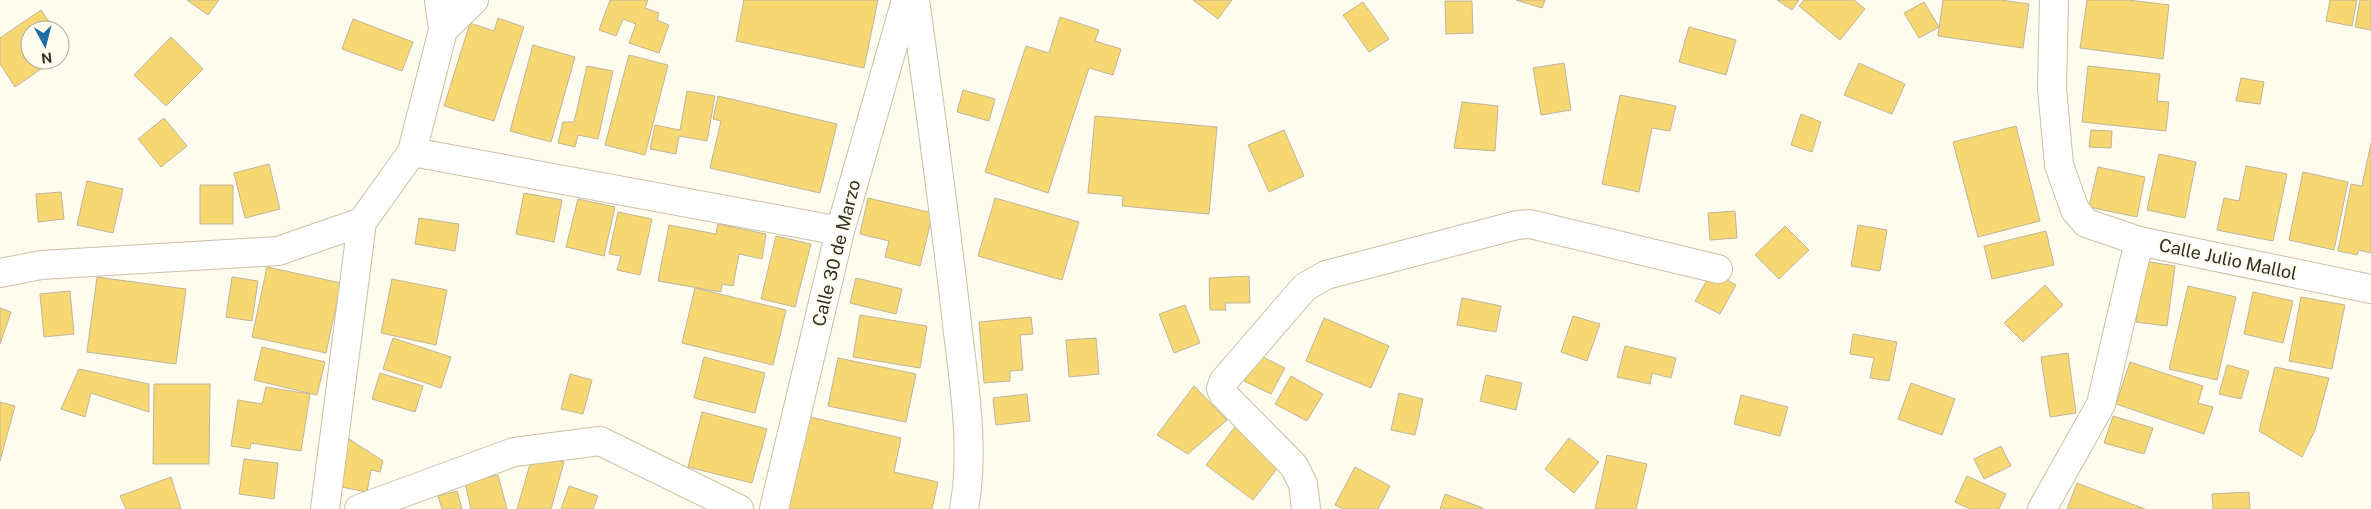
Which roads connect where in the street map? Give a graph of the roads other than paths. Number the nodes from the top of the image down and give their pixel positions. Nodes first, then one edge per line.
1 (439, 0) edge
2 (474, 0) edge
3 (906, 0) edge
4 (915, 0) edge
5 (2054, 0) edge
6 (444, 30) junction
7 (412, 152) junction
8 (362, 222) junction
9 (840, 231) junction
10 (2139, 240) junction
11 (1718, 269) dead end
12 (0, 272) edge
13 (2371, 289) edge
14 (325, 509) edge
15 (359, 509) edge
16 (739, 509) edge
17 (774, 509) edge
18 (966, 509) edge
19 (1306, 509) edge
20 (2042, 509) edge

1 - 6 street
2 - 6 street
3 - 9 street, Calle 30 de Marzo
4 - 18 street
5 - 10 street, Calle Julio Mallol
6 - 7 street
7 - 8 street
7 - 9 street
8 - 12 street
8 - 14 street
9 - 17 street, Calle 30 de Marzo
10 - 13 street, Calle Julio Mallol
10 - 20 street
11 - 19 street
15 - 16 street

